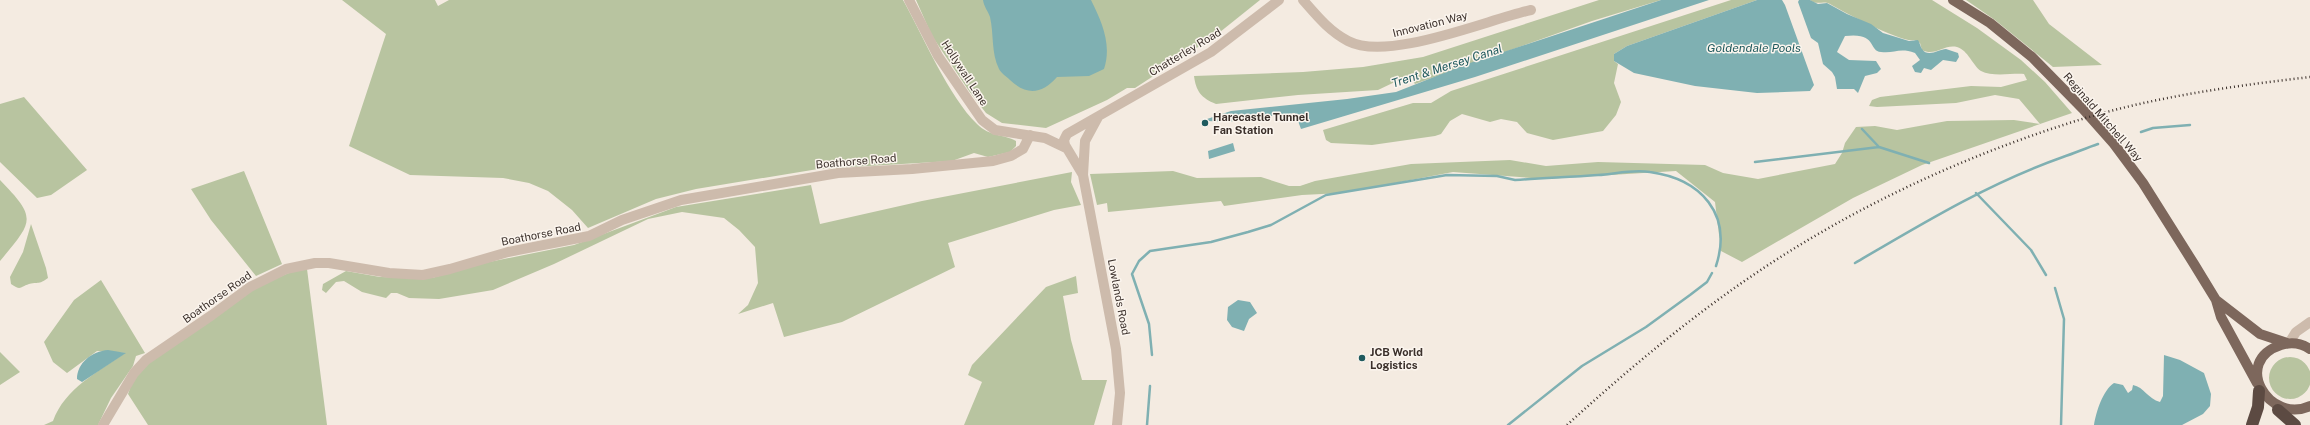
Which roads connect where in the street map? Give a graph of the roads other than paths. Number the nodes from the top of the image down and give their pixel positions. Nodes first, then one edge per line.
1 (909, 0) edge
2 (1279, 0) edge
3 (1303, 0) edge
4 (1952, 0) edge
5 (1531, 10) dead end
6 (1098, 117) junction
7 (1072, 132) junction
8 (1030, 135) junction
9 (1045, 138) junction
10 (1084, 144) junction
11 (1068, 149) junction
12 (1083, 175) junction
13 (2216, 300) junction
14 (2310, 322) edge
15 (2288, 343) junction
16 (2310, 349) edge
17 (2258, 387) junction
18 (2310, 406) edge
19 (2278, 410) junction
20 (103, 425) edge
21 (1117, 425) edge
22 (2252, 425) edge
23 (2295, 425) edge

1 - 8 street, Hollywall Lane
2 - 6 street, Chatterley Road
3 - 5 street, Innovation Way
4 - 13 main road, Reginald Mitchell Way
6 - 7 street, Chatterley Road
6 - 10 street
7 - 9 street, Hollywall Lane
7 - 10 street
7 - 11 street
8 - 9 street, Hollywall Lane
8 - 20 street, Boathorse Road
9 - 11 street, Hollywall Lane
10 - 11 street
10 - 12 street, Lowlands Road
11 - 12 street, Lowlands Road
12 - 21 street, Lowlands Road
13 - 15 main road, Reginald Mitchell Way
13 - 17 main road, Reginald Mitchell Way
14 - 15 street
15 - 16 main road, Reginald Mitchell Way
15 - 17 main road
17 - 19 main road, Reginald Mitchell Way
17 - 22 highway
18 - 19 main road
19 - 23 highway

